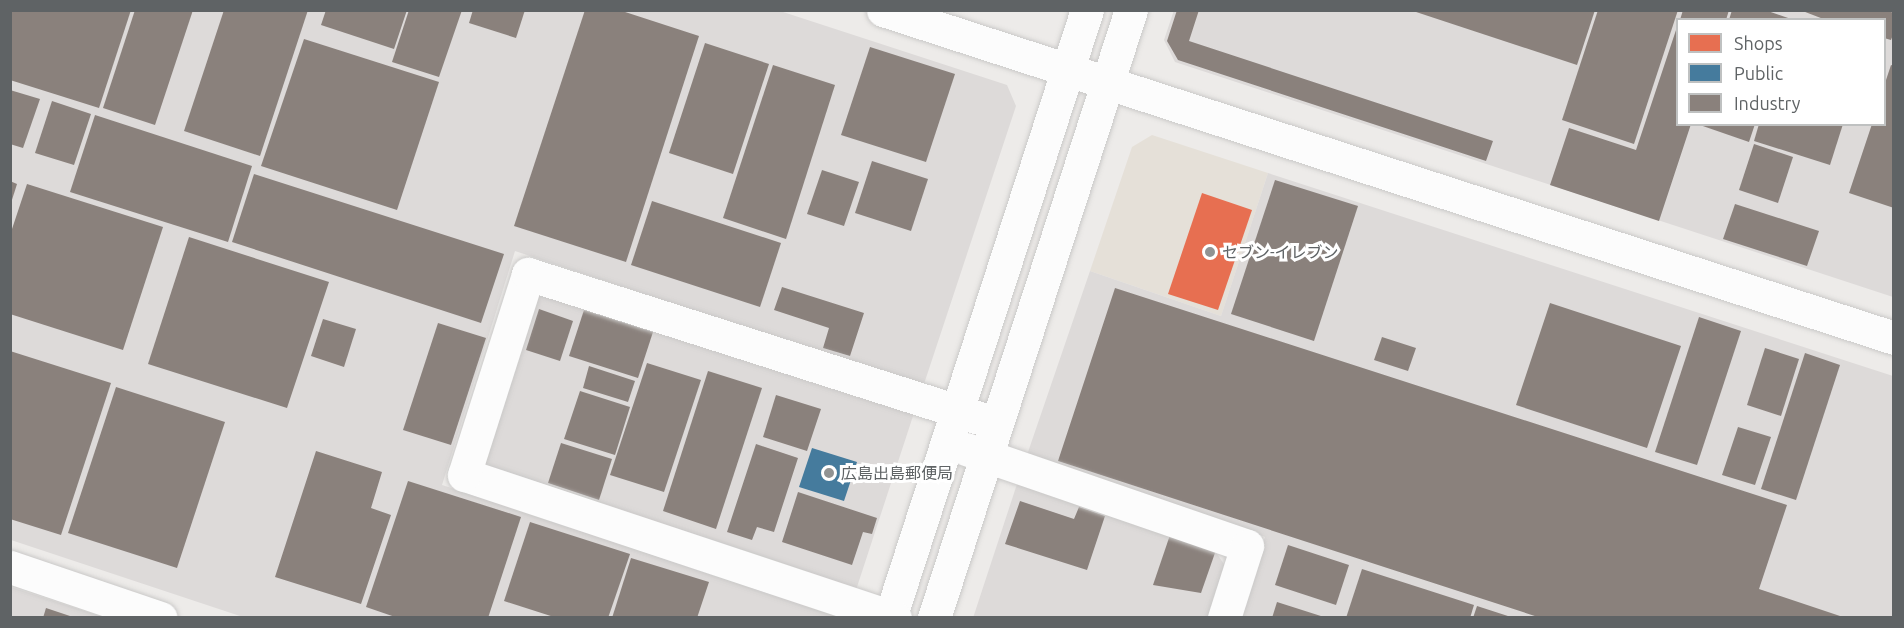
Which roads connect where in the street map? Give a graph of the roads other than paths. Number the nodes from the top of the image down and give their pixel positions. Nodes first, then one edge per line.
1 (882, 10) edge
2 (1087, 10) edge
3 (1131, 10) edge
4 (1067, 72) junction
5 (1107, 84) junction
6 (1893, 338) edge
7 (957, 411) junction
8 (997, 424) junction
9 (947, 443) junction
10 (987, 455) junction
11 (10, 567) edge
12 (892, 617) edge
13 (161, 618) edge
14 (934, 618) edge
15 (1224, 618) edge

1 - 4 street
2 - 4 street
3 - 5 street
4 - 5 street
4 - 7 street
5 - 6 street
5 - 8 street
7 - 8 street
7 - 9 street
7 - 12 street
8 - 10 street
9 - 10 street
9 - 12 street
10 - 14 street
10 - 15 street
11 - 13 street

